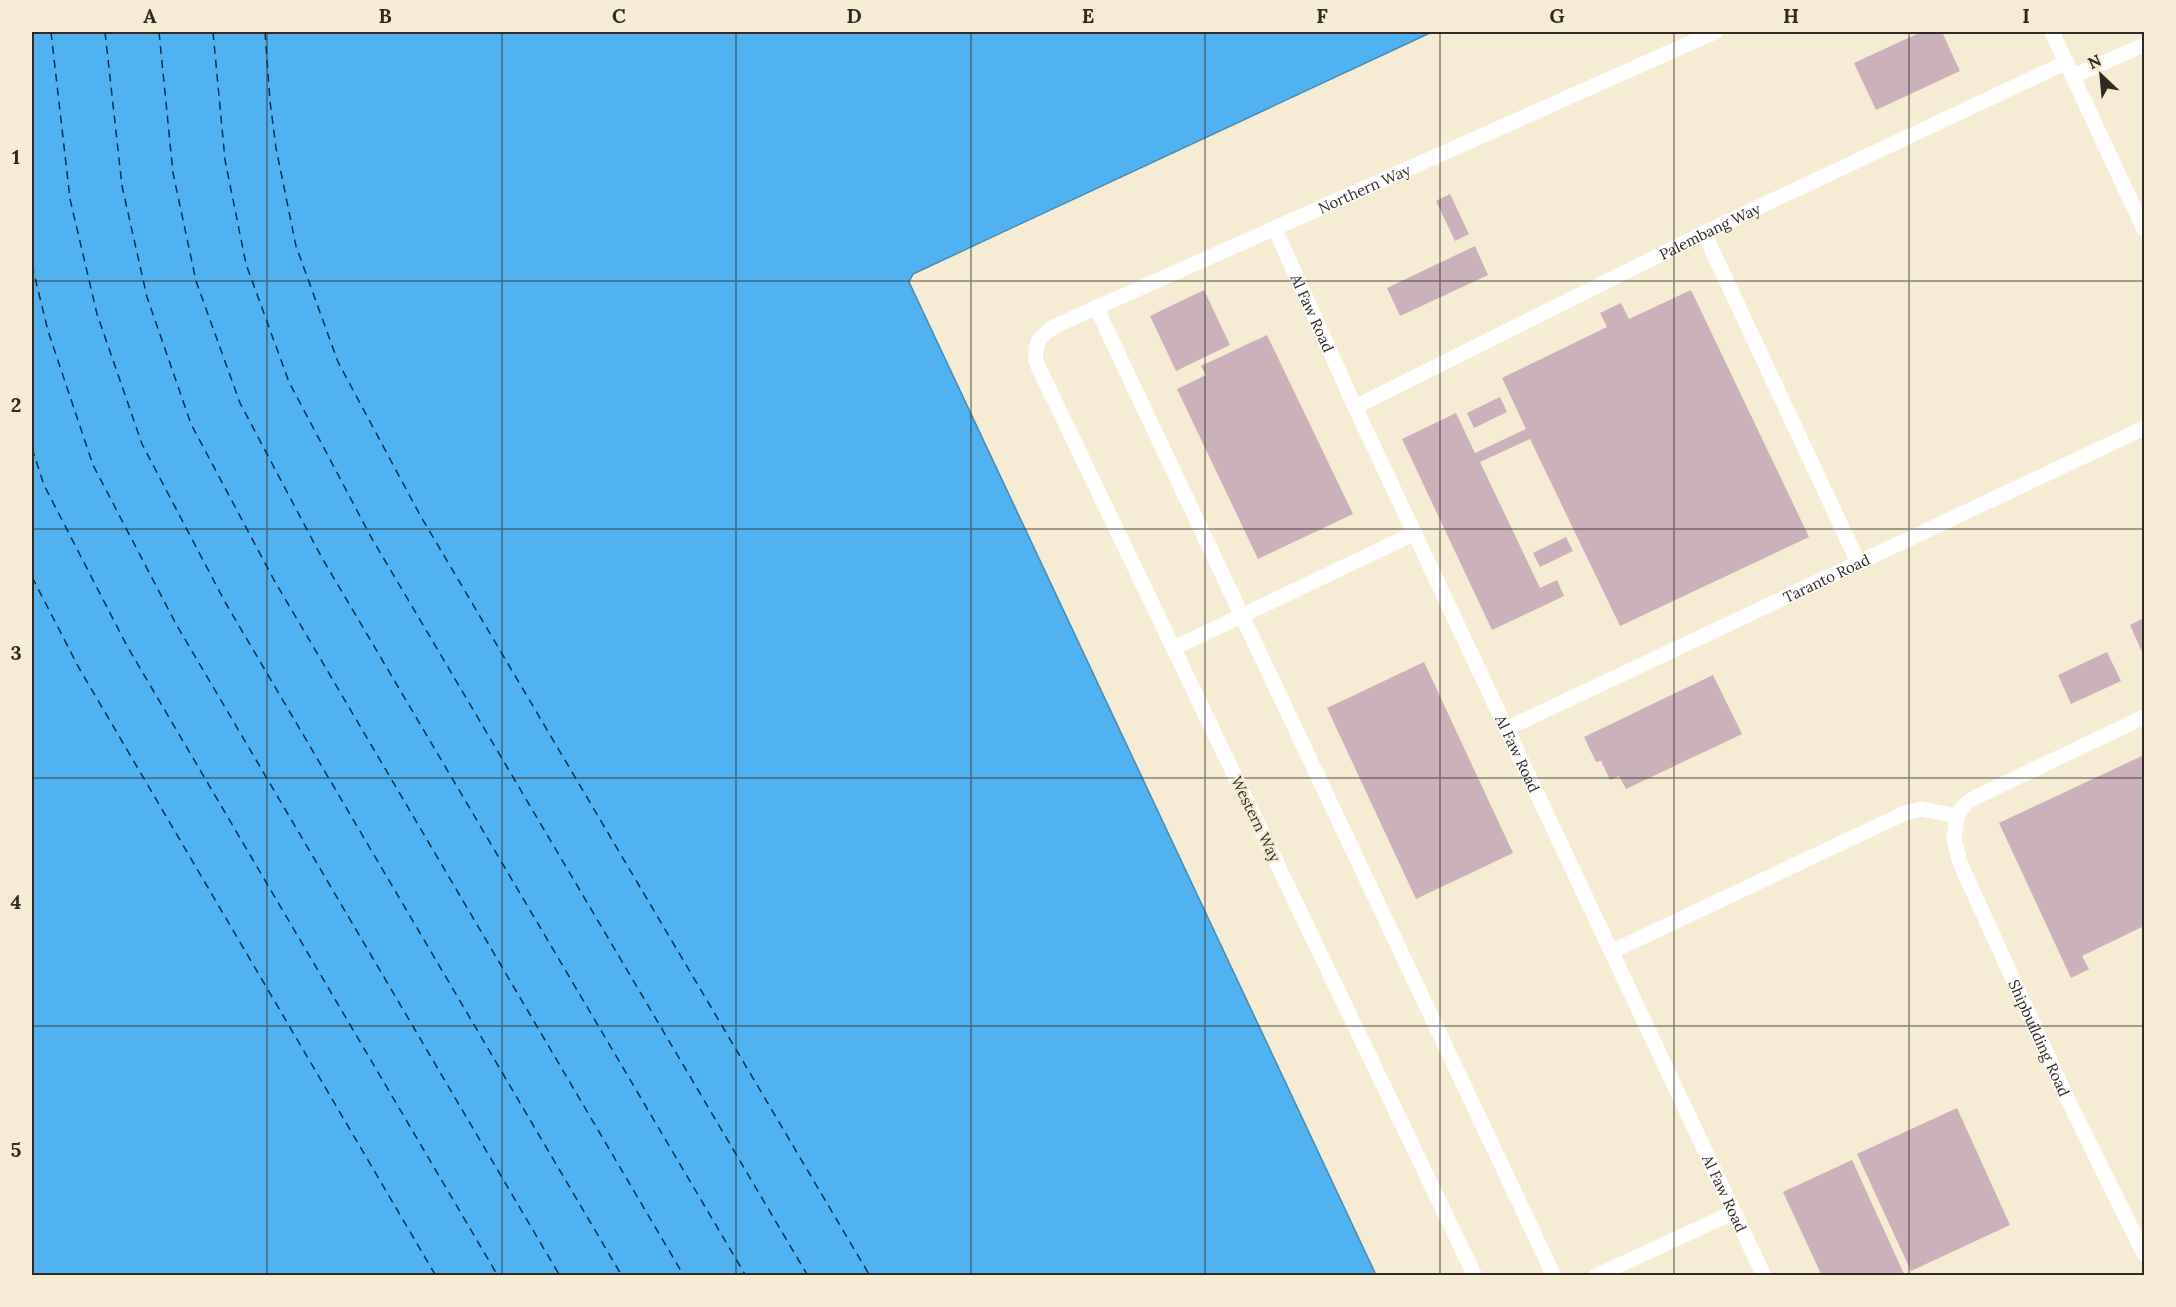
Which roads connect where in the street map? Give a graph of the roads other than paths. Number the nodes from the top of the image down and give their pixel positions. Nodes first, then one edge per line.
1 (1715, 32) edge
2 (2052, 32) edge
3 (2145, 45) edge
4 (2070, 69) junction
5 (1275, 229) junction
6 (2145, 229) edge
7 (1704, 233) junction
8 (1096, 307) junction
9 (1036, 362) joint
10 (1355, 407) junction
11 (2145, 428) edge
12 (1415, 533) junction
13 (1858, 562) junction
14 (1242, 615) junction
15 (1173, 648) junction
16 (2145, 717) edge
17 (1508, 728) junction
18 (1957, 816) junction
19 (1613, 951) junction
20 (1734, 1212) junction
21 (2145, 1254) edge
22 (1475, 1275) edge
23 (1554, 1275) edge
24 (1596, 1275) edge
25 (1764, 1275) edge

1 - 5 lane, Northern Way
2 - 4 lane
3 - 4 lane, Palembang Way
4 - 6 lane
4 - 7 lane, Palembang Way
5 - 8 lane, Northern Way
5 - 10 lane, Al Faw Road
7 - 10 lane, Palembang Way
7 - 13 lane
8 - 9 lane, Northern Way
8 - 14 lane
9 - 15 lane, Western Way
10 - 12 lane, Al Faw Road
11 - 13 lane, Taranto Road
12 - 14 lane
12 - 17 lane, Al Faw Road
13 - 17 lane, Taranto Road
14 - 15 lane
14 - 23 lane
15 - 22 lane, Western Way
16 - 18 lane
17 - 19 lane, Al Faw Road
18 - 19 lane
18 - 21 lane, Shipbuilding Road
19 - 20 lane, Al Faw Road
20 - 24 lane
20 - 25 lane, Al Faw Road

